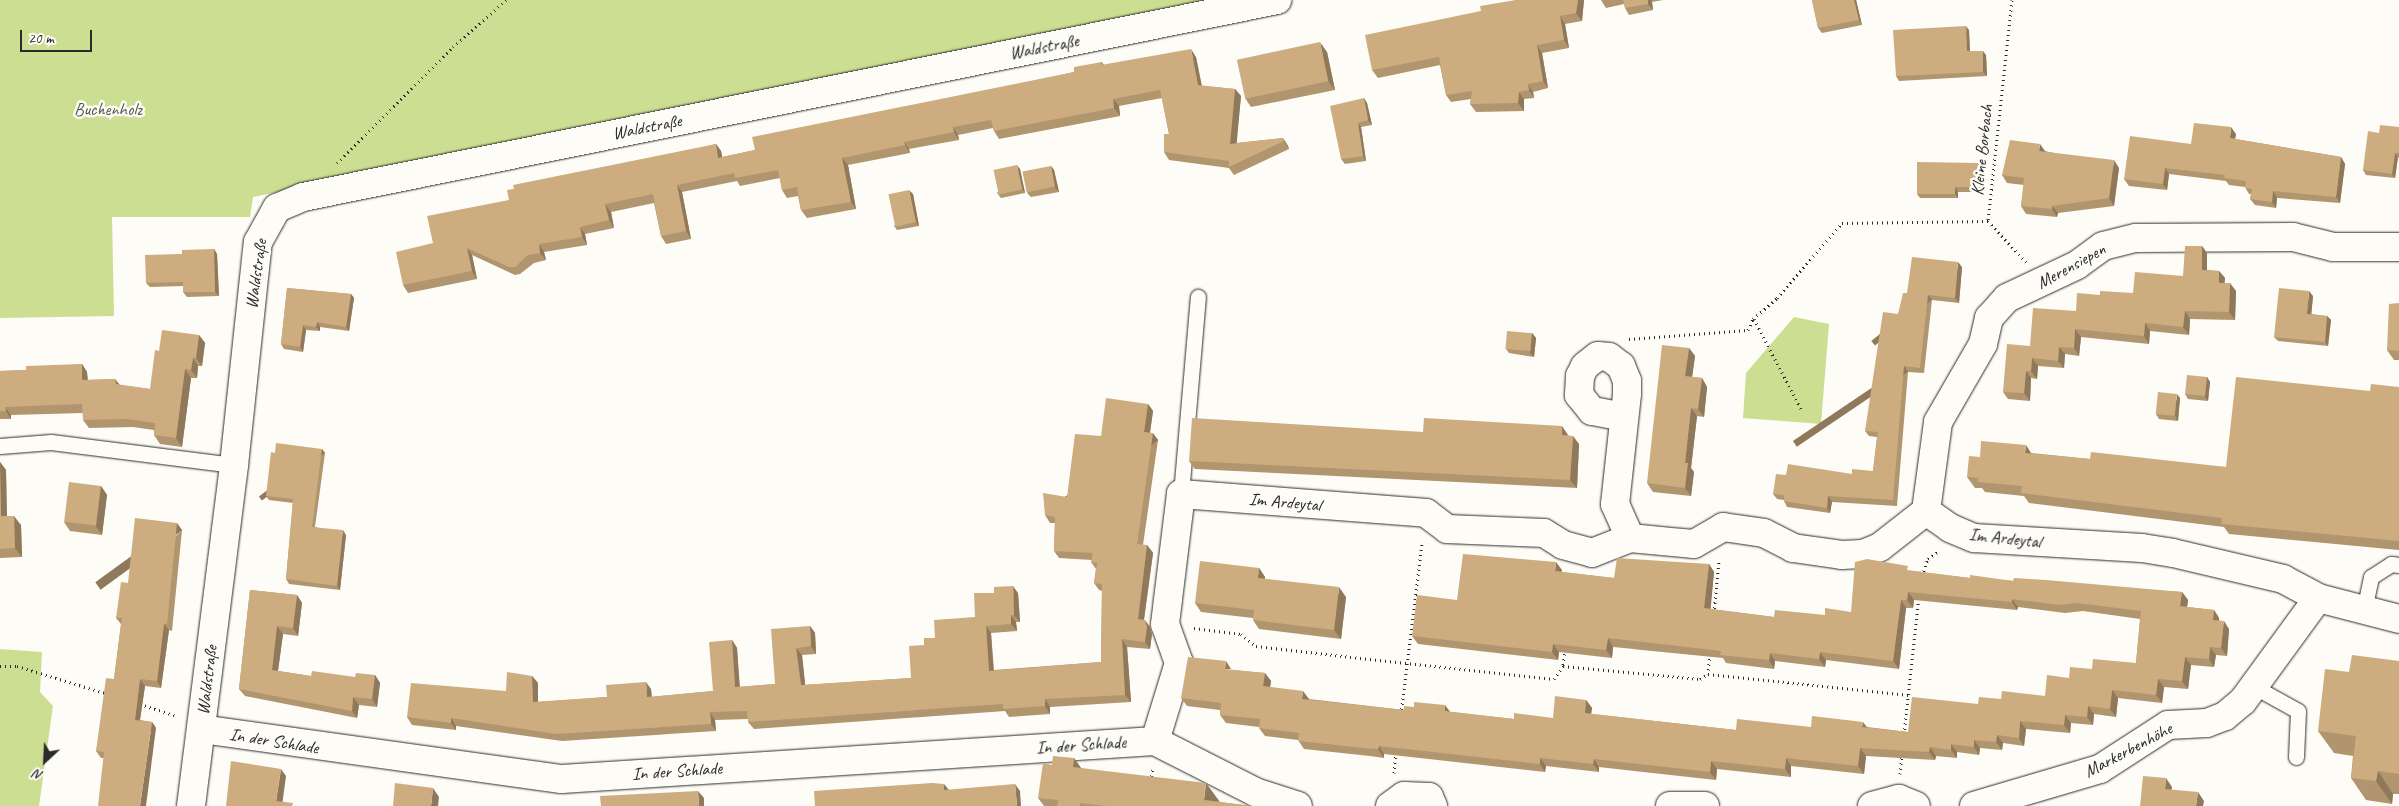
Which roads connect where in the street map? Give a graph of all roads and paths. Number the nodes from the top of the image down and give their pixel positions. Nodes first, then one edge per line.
1 (506, 0) edge
2 (1277, 0) edge
3 (2012, 0) edge
4 (330, 169) dead end
5 (1988, 221) junction
6 (2399, 247) edge
7 (2044, 283) junction
8 (1198, 297) dead end
9 (1753, 319) junction
10 (1621, 366) junction
11 (1802, 411) dead end
12 (1624, 417) junction
13 (0, 446) edge
14 (234, 465) junction
15 (1181, 494) junction
16 (1926, 511) junction
17 (1426, 513) junction
18 (1723, 527) junction
19 (1961, 534) junction
20 (1630, 538) junction
21 (2399, 565) edge
22 (1920, 582) edge
23 (1919, 591) edge
24 (2318, 598) junction
25 (2364, 610) junction
26 (1714, 615) edge
27 (2399, 619) edge
28 (1165, 624) junction
29 (1711, 644) edge
30 (1566, 647) edge
31 (1408, 662) junction
32 (0, 666) edge
33 (1563, 666) junction
34 (1708, 674) junction
35 (2253, 686) junction
36 (109, 695) edge
37 (1909, 695) junction
38 (137, 703) edge
39 (1400, 720) edge
40 (201, 726) junction
41 (1155, 741) junction
42 (1903, 744) edge
43 (1397, 748) edge
44 (1902, 754) edge
45 (2296, 757) dead end
46 (1901, 764) dead end
47 (1393, 777) dead end
48 (1149, 789) edge
49 (191, 806) edge
50 (1298, 806) edge
51 (1390, 806) edge
52 (1433, 806) edge
53 (1670, 806) edge
54 (1705, 806) edge
55 (1872, 806) edge
56 (1916, 806) edge
57 (1974, 806) edge

1 - 4 path
2 - 14 street, Waldstraße
3 - 5 path, Kleine Borbach
5 - 7 path, Kleine Borbach
5 - 9 path
6 - 7 street, Merensiepen
7 - 16 street, Merensiepen
8 - 15 lane
9 - 10 path
9 - 11 path
10 - 12 street
10 - 12 street
12 - 20 street
13 - 14 lane
14 - 40 street, Waldstraße
15 - 17 street, Im Ardeytal
15 - 28 street
16 - 18 street
16 - 19 street, Im Ardeytal
17 - 20 street
17 - 31 path
18 - 20 street
18 - 26 path
19 - 22 path
19 - 24 street, Im Ardeytal
21 - 25 lane
23 - 37 path
24 - 25 street, Im Ardeytal
24 - 35 street, Markerbenhöhe
25 - 27 street, Im Ardeytal
28 - 31 path
28 - 41 street
29 - 34 path
30 - 33 path
31 - 33 path
31 - 39 path
32 - 36 path
33 - 34 path
34 - 37 path
35 - 45 lane
35 - 57 street, Markerbenhöhe
37 - 42 path
38 - 40 path
40 - 41 street, In der Schlade
40 - 49 street, Waldstraße
41 - 48 path
41 - 50 street
43 - 47 path
44 - 46 path
51 - 52 street
53 - 54 street
55 - 56 street

